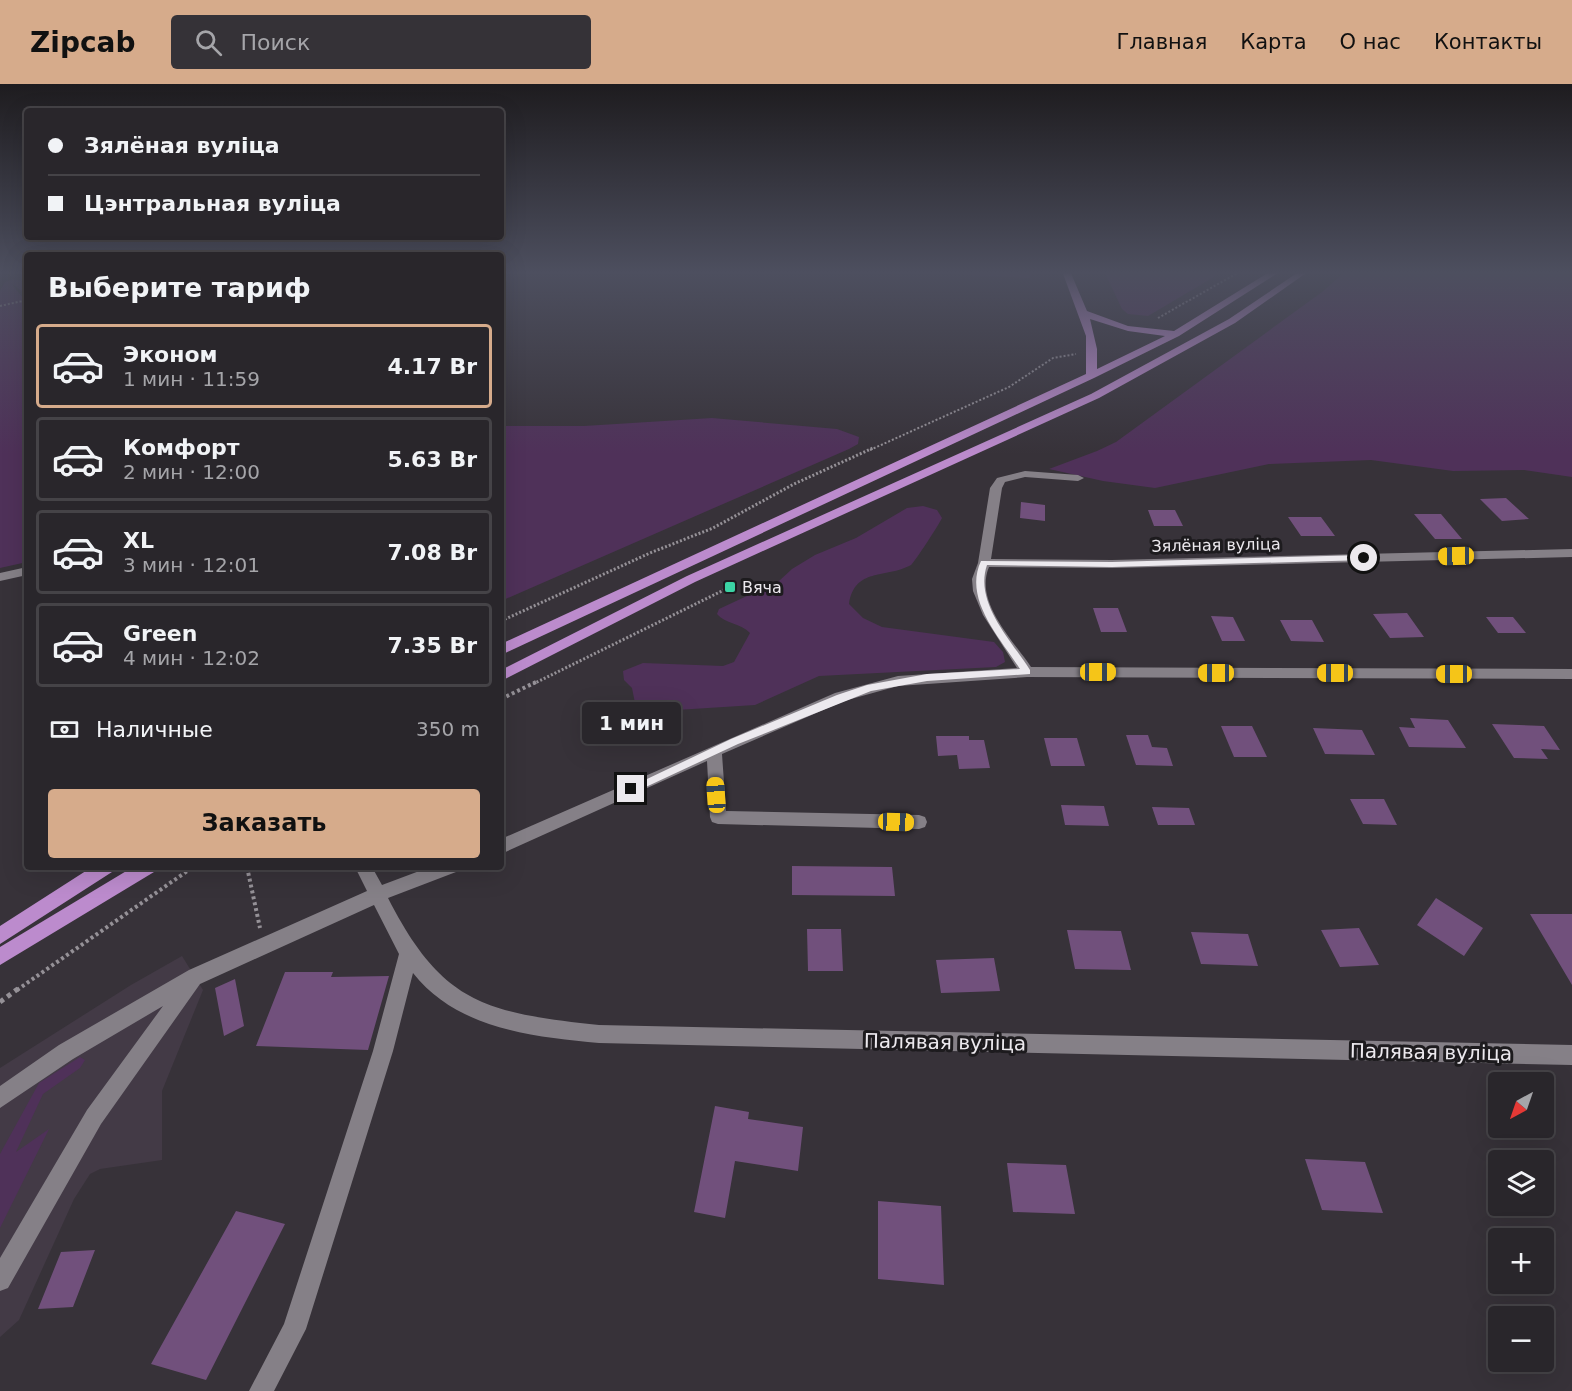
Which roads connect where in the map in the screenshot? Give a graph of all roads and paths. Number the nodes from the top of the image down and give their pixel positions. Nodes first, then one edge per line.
1 (1088, 332) edge
2 (1151, 332) edge
3 (1179, 332) edge
4 (1212, 332) edge
5 (1176, 334) junction
6 (1094, 352) junction
7 (1090, 376) junction
8 (1078, 478) dead end
9 (1572, 554) edge
10 (984, 563) junction
11 (24, 572) edge
12 (0, 578) edge
13 (730, 587) dead end
14 (504, 620) edge
15 (504, 649) edge
16 (1027, 672) junction
17 (504, 674) edge
18 (1572, 674) edge
19 (504, 698) edge
20 (714, 751) junction
21 (919, 822) dead end
22 (504, 846) edge
23 (101, 870) edge
24 (143, 870) edge
25 (189, 870) edge
26 (248, 870) edge
27 (365, 870) edge
28 (442, 870) edge
29 (379, 894) junction
30 (0, 936) edge
31 (264, 945) junction
32 (409, 952) junction
33 (0, 957) edge
34 (196, 976) junction
35 (0, 1002) edge
36 (1572, 1055) edge
37 (0, 1098) edge
38 (0, 1280) edge
39 (261, 1391) edge

1 - 6 main road
2 - 5 main road
3 - 5 main road
4 - 17 main road
5 - 7 main road
6 - 7 main road
6 - 14 path
7 - 15 main road
8 - 10 street
9 - 10 street, Зялёная вуліца
10 - 16 street
11 - 12 street
13 - 19 path
16 - 18 street
16 - 20 street
20 - 21 street
20 - 22 street
23 - 30 main road
24 - 33 main road
25 - 35 path
26 - 31 path
27 - 29 street, Палявая вуліца
28 - 29 street
29 - 31 street
29 - 32 street, Палявая вуліца
31 - 34 street
32 - 36 street, Палявая вуліца
32 - 39 street
34 - 37 street
34 - 38 street

